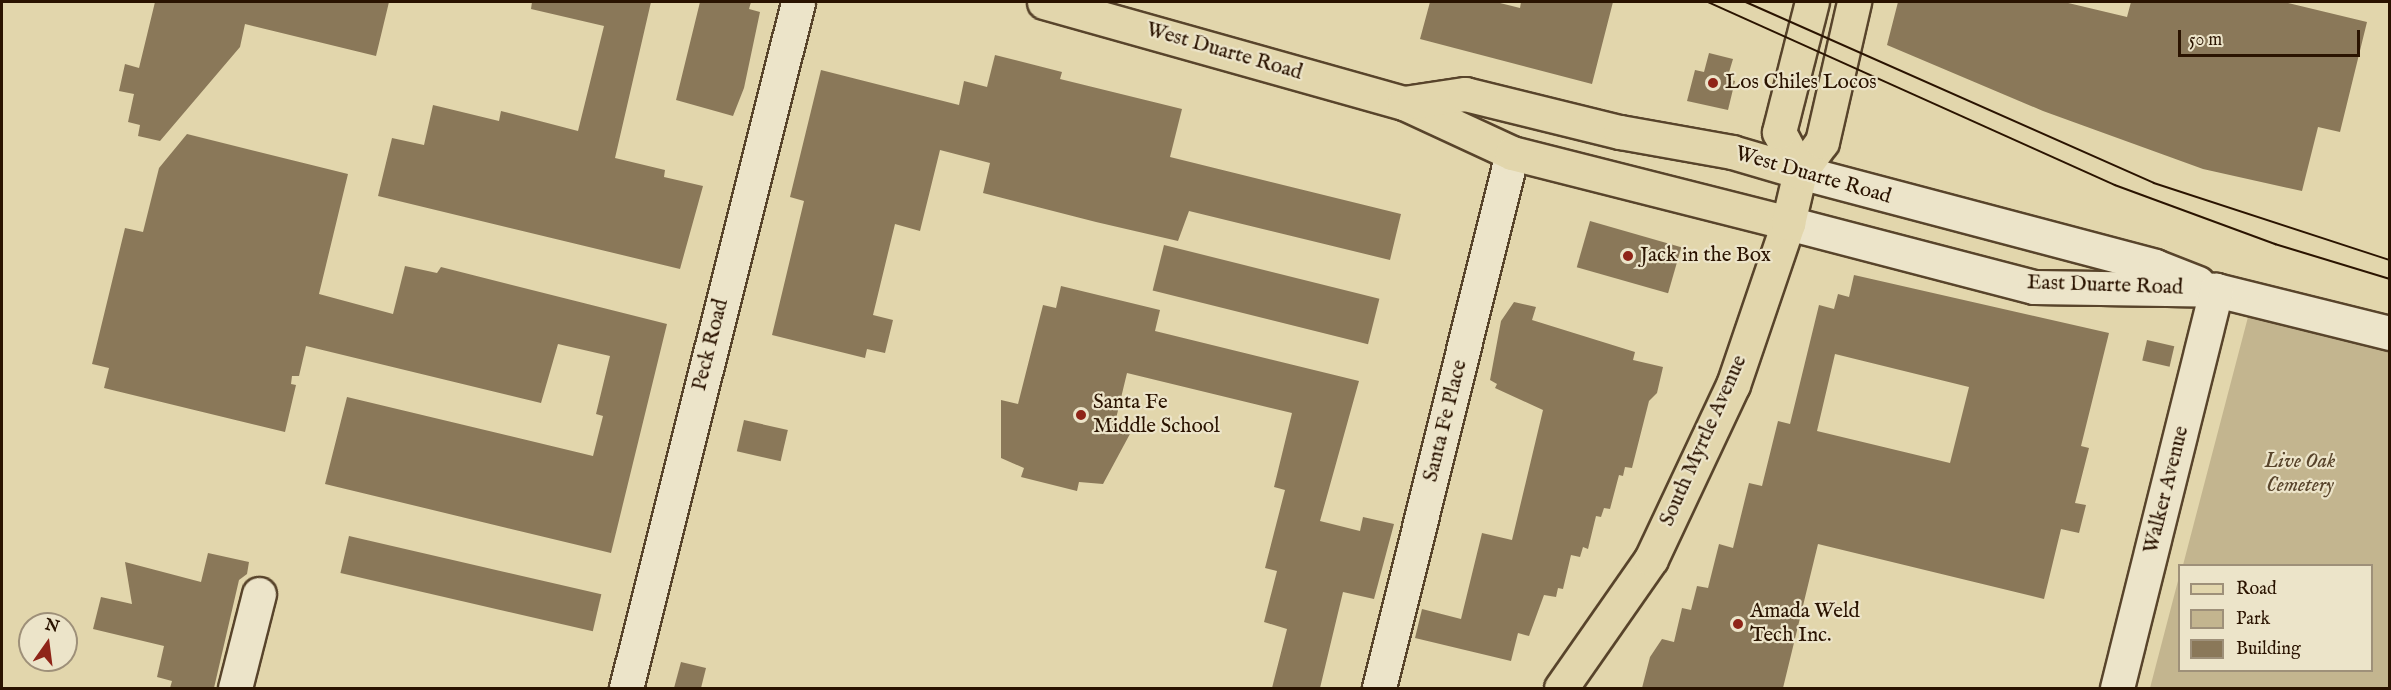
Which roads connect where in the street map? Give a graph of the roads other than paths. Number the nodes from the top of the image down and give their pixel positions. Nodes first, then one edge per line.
1 (798, 2) edge
2 (1044, 2) edge
3 (1812, 2) edge
4 (1854, 2) edge
5 (1404, 103) junction
6 (1512, 153) junction
7 (1800, 172) junction
8 (1788, 223) junction
9 (2216, 290) junction
10 (2390, 333) edge
11 (259, 594) dead end
12 (235, 688) edge
13 (626, 688) edge
14 (1379, 688) edge
15 (1562, 688) edge
16 (2117, 688) edge

1 - 13 street, Peck Road
2 - 5 main road, West Duarte Road
3 - 7 main road
4 - 7 main road, South Myrtle Avenue
5 - 6 main road, West Duarte Road
5 - 7 main road, West Duarte Road
6 - 8 main road, West Duarte Road
6 - 14 street, Santa Fe Place
7 - 8 main road, South Myrtle Avenue
7 - 9 street, West Duarte Road
8 - 9 street, East Duarte Road
8 - 15 main road, South Myrtle Avenue
9 - 10 street, East Duarte Road
9 - 16 street, Walker Avenue
11 - 12 street

